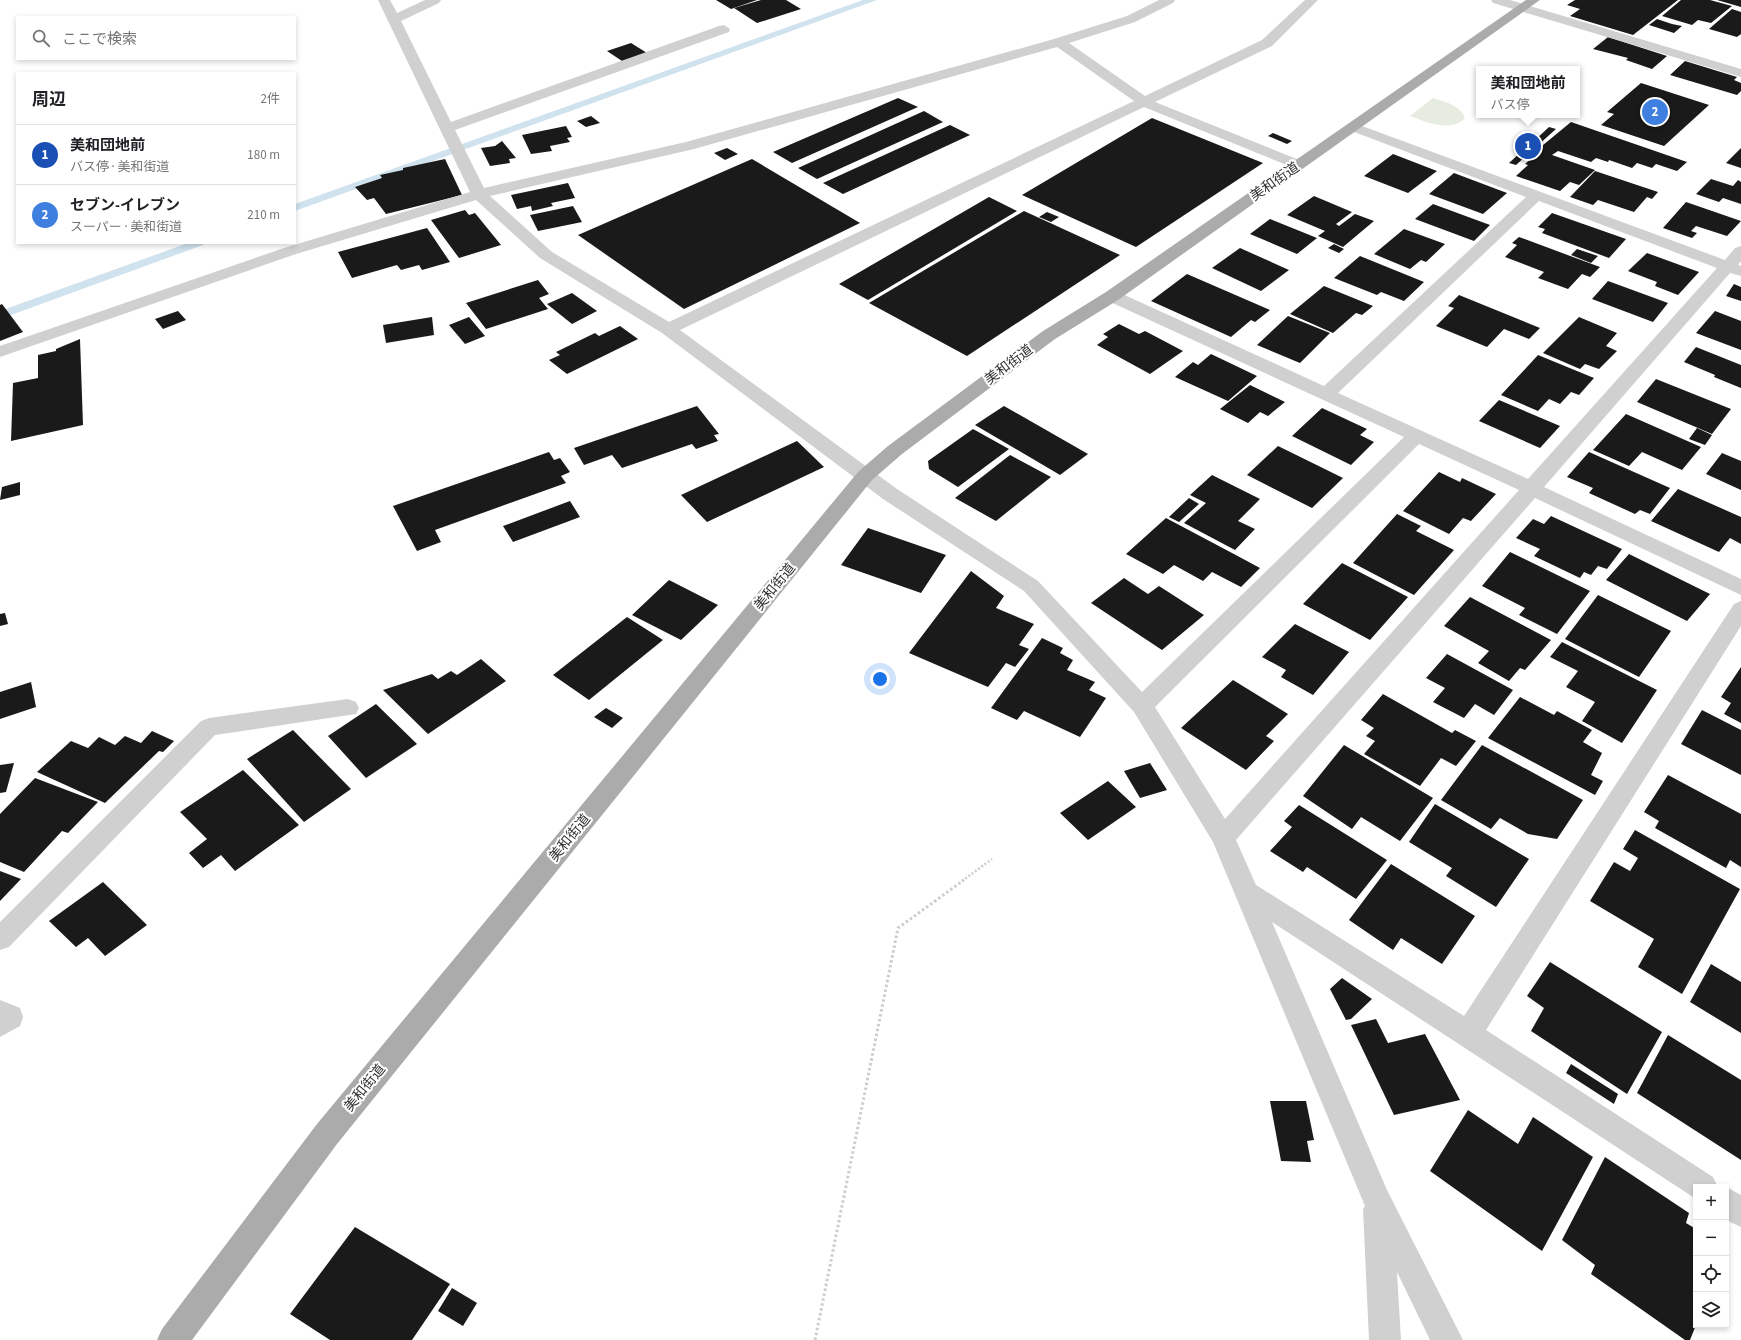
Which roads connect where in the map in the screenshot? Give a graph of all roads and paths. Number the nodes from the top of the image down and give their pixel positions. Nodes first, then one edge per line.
1 (384, 0) edge
2 (435, 0) edge
3 (1169, 0) edge
4 (1312, 0) edge
5 (1497, 0) edge
6 (1529, 4) edge
7 (394, 19) junction
8 (724, 30) dead end
9 (1059, 42) junction
10 (1741, 73) edge
11 (1144, 102) junction
12 (1354, 127) junction
13 (446, 128) junction
14 (1299, 165) junction
15 (480, 194) junction
16 (1537, 196) junction
17 (1741, 251) edge
18 (1734, 269) edge
19 (1112, 296) junction
20 (668, 330) junction
21 (0, 352) edge
22 (1326, 394) junction
23 (1416, 436) junction
24 (865, 476) junction
25 (1533, 489) junction
26 (1741, 588) edge
27 (1741, 609) edge
28 (1142, 706) junction
29 (348, 708) dead end
30 (1223, 838) junction
31 (992, 859) dead end
32 (1247, 893) junction
33 (0, 939) edge
34 (0, 1012) edge
35 (0, 1024) edge
36 (1468, 1034) junction
37 (1697, 1184) edge
38 (1377, 1200) junction
39 (1729, 1204) edge
40 (1741, 1212) edge
41 (173, 1340) edge
42 (815, 1340) edge
43 (1385, 1340) edge
44 (1447, 1340) edge

1 - 7 street
2 - 7 street
3 - 9 street
4 - 11 street
5 - 6 street
6 - 10 street
6 - 12 main road, 美和街道
7 - 13 street
8 - 13 street
9 - 11 street
9 - 15 street
11 - 14 street
11 - 20 street
12 - 14 main road, 美和街道
12 - 16 street
13 - 15 street
14 - 19 main road, 美和街道
15 - 20 street
15 - 21 street
16 - 18 street
16 - 22 street
17 - 18 street
18 - 25 street
19 - 22 street
19 - 24 main road, 美和街道
20 - 24 street
22 - 23 street
23 - 25 street
23 - 28 street
24 - 28 street
24 - 41 main road, 美和街道
25 - 26 street
25 - 30 street
27 - 36 street
28 - 30 street
29 - 33 street
30 - 32 street
31 - 42 path
32 - 36 street
32 - 38 street
34 - 35 street
36 - 37 street
38 - 43 street
38 - 44 street
39 - 40 street

